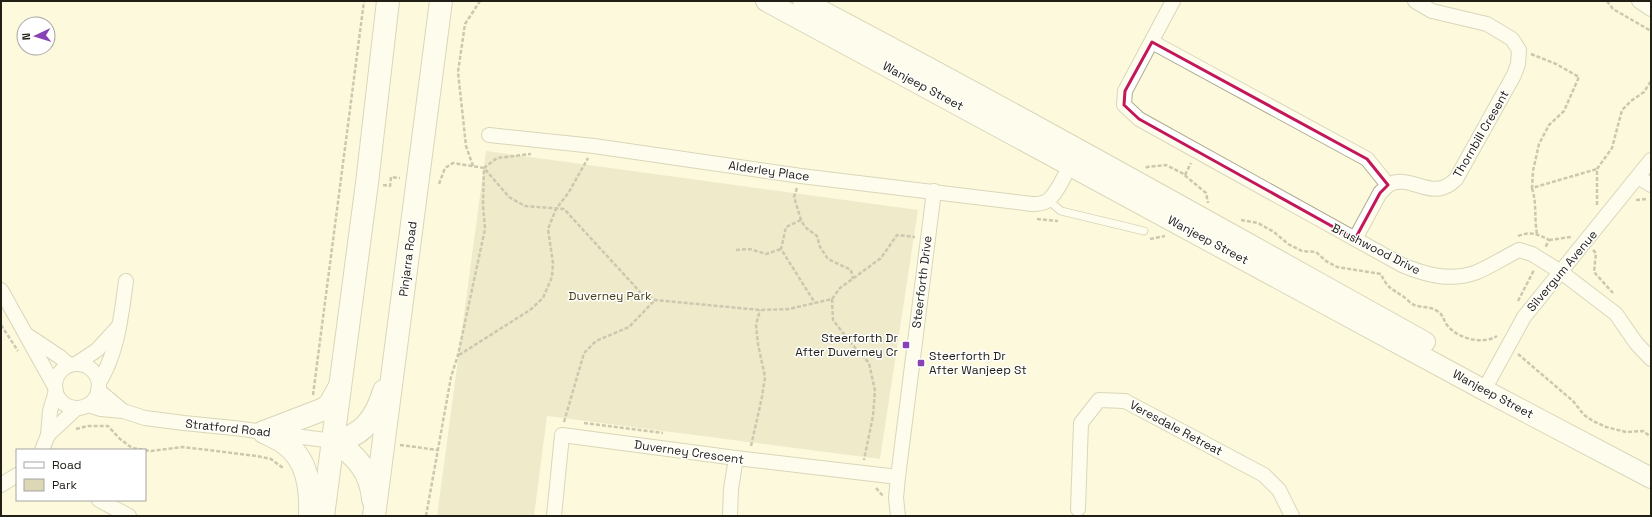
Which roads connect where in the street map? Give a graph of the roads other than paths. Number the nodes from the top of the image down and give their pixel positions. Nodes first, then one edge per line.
1 (388, 1) edge
2 (441, 1) edge
3 (766, 1) edge
4 (803, 1) edge
5 (1173, 1) edge
6 (1415, 1) edge
7 (1639, 1) edge
8 (1651, 9) edge
9 (1152, 42) junction
10 (490, 136) dead end
11 (1074, 157) junction
12 (1651, 160) edge
13 (1638, 177) junction
14 (1388, 185) junction
15 (1651, 185) edge
16 (934, 191) junction
17 (1048, 200) junction
18 (1144, 231) dead end
19 (1355, 239) junction
20 (1561, 272) junction
21 (126, 281) dead end
22 (1, 290) edge
23 (121, 324) junction
24 (27, 335) junction
25 (395, 357) junction
26 (1651, 359) edge
27 (73, 365) junction
28 (340, 384) junction
29 (1487, 384) junction
30 (98, 387) junction
31 (56, 389) junction
32 (82, 406) junction
33 (124, 411) junction
34 (264, 432) junction
35 (48, 435) junction
36 (333, 441) junction
37 (42, 449) edge
38 (742, 459) junction
39 (1651, 463) edge
40 (16, 476) edge
41 (898, 477) junction
42 (1651, 478) edge
43 (1, 484) edge
44 (100, 501) edge
45 (1078, 509) dead end
46 (113, 512) edge
47 (130, 516) edge
48 (310, 516) edge
49 (323, 516) edge
50 (375, 516) edge
51 (554, 516) edge
52 (730, 516) edge
53 (898, 516) edge
54 (1292, 516) edge

1 - 28 main road
2 - 25 main road, Pinjarra Road
3 - 11 main road, Wanjeep Street
4 - 11 main road, Wanjeep Street
5 - 9 street
6 - 14 street, Thornbill Cresent
7 - 8 street
9 - 14 street
9 - 19 street, Brushwood Drive
10 - 16 street, Alderley Place
11 - 17 street
11 - 29 main road, Wanjeep Street
12 - 13 street, Silvergum Avenue
13 - 15 street
13 - 20 street, Silvergum Avenue
14 - 19 street
16 - 17 street, Alderley Place
16 - 41 street, Steerforth Drive
17 - 18 lane
19 - 20 street, Brushwood Drive
20 - 26 street, Brushwood Drive
20 - 29 street, Silvergum Avenue
21 - 23 street
22 - 24 street
23 - 27 street
23 - 30 street
24 - 27 street
24 - 31 street
25 - 36 main road
25 - 50 main road, Pinjarra Road
27 - 30 street
27 - 31 street
28 - 34 main road
28 - 36 main road
29 - 39 main road, Wanjeep Street
29 - 42 main road, Wanjeep Street
30 - 32 street
30 - 33 street, Stratford Road
31 - 32 street
31 - 35 street
32 - 33 street, Stratford Road
32 - 35 street
33 - 34 street, Stratford Road
34 - 36 street, Stratford Road
34 - 48 main road
35 - 37 street
36 - 49 main road
36 - 50 main road
38 - 41 street, Duverney Crescent
38 - 51 street, Duverney Crescent
38 - 52 street
40 - 43 street
41 - 53 street, Steerforth Drive
44 - 46 street
45 - 54 street, Veresdale Retreat
46 - 47 street

